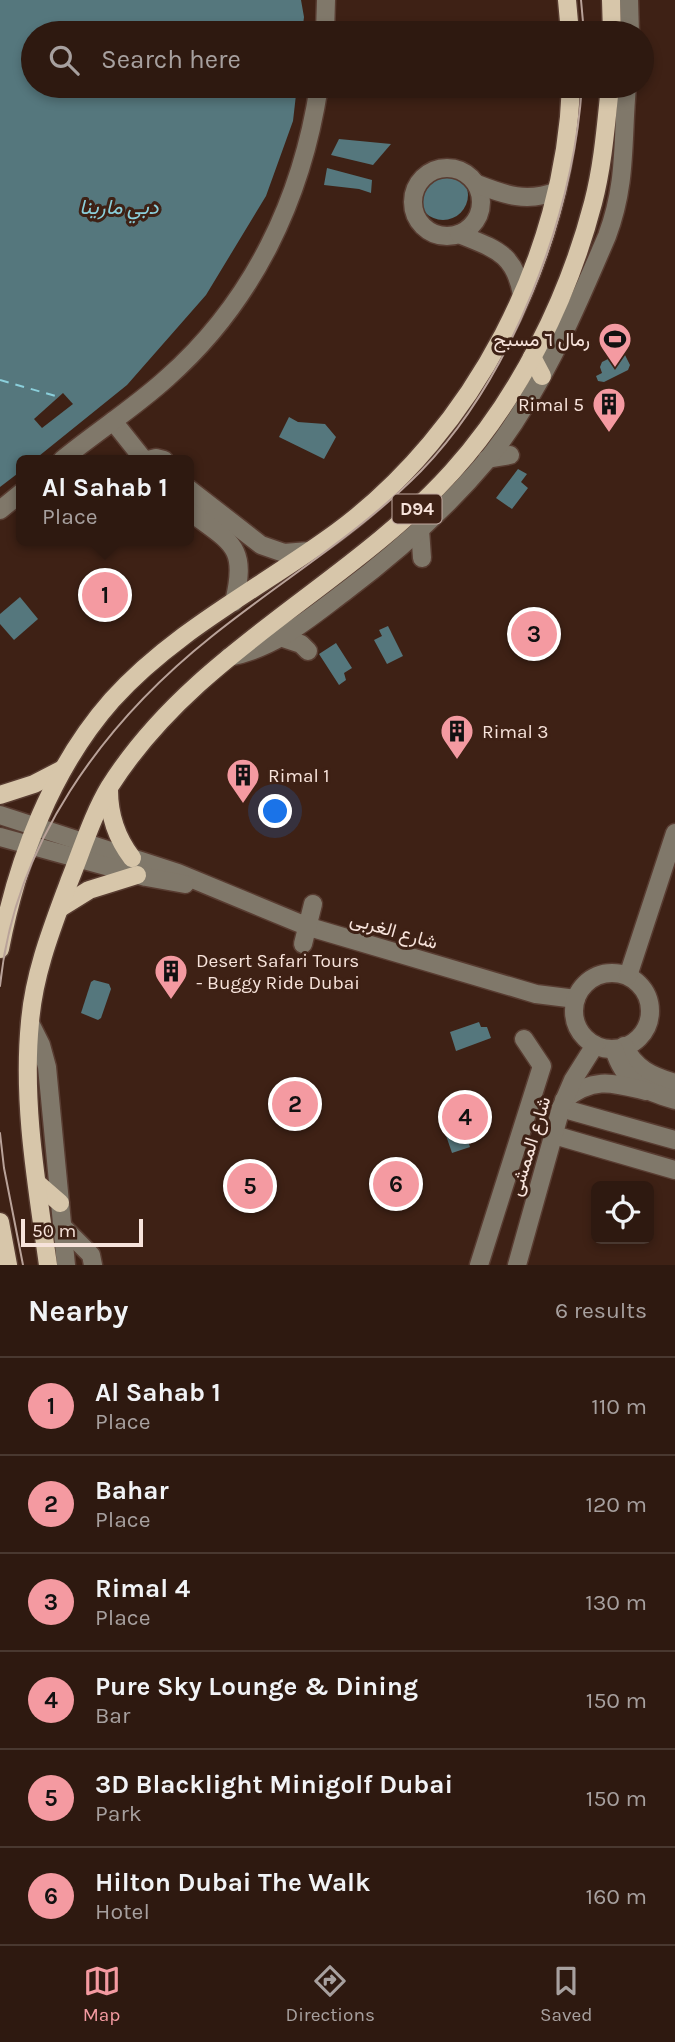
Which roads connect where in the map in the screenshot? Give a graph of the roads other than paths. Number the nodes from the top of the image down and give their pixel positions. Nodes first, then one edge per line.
1 (326, 0) edge
2 (567, 0) edge
3 (611, 0) edge
4 (629, 0) edge
5 (325, 21) edge
6 (569, 21) edge
7 (612, 21) edge
8 (630, 21) edge
9 (316, 98) edge
10 (569, 98) edge
11 (608, 98) edge
12 (626, 98) edge
13 (477, 184) junction
14 (557, 191) junction
15 (459, 234) junction
16 (522, 295) junction
17 (532, 357) junction
18 (542, 376) junction
19 (113, 421) junction
20 (68, 455) edge
21 (142, 455) edge
22 (510, 455) dead end
23 (487, 459) junction
24 (194, 493) edge
25 (16, 497) edge
26 (0, 510) edge
27 (194, 515) edge
28 (420, 529) junction
29 (309, 551) junction
30 (422, 558) dead end
31 (234, 602) junction
32 (307, 620) junction
33 (283, 638) junction
34 (229, 657) junction
35 (63, 769) junction
36 (109, 789) junction
37 (0, 795) edge
38 (0, 815) edge
39 (37, 827) junction
40 (675, 833) edge
41 (0, 837) edge
42 (29, 845) junction
43 (81, 850) junction
44 (135, 866) junction
45 (0, 879) edge
46 (9, 901) junction
47 (313, 904) dead end
48 (60, 908) junction
49 (305, 935) junction
50 (0, 949) edge
51 (628, 976) junction
52 (576, 999) junction
53 (30, 1023) junction
54 (524, 1039) dead end
55 (595, 1045) junction
56 (619, 1048) junction
57 (675, 1083) edge
58 (646, 1091) junction
59 (675, 1100) edge
60 (563, 1104) junction
61 (554, 1135) junction
62 (675, 1140) edge
63 (675, 1170) edge
64 (37, 1183) junction
65 (60, 1203) junction
66 (0, 1222) edge
67 (62, 1226) junction
68 (8, 1265) edge
69 (48, 1265) edge
70 (66, 1265) edge
71 (93, 1265) edge
72 (480, 1265) edge
73 (517, 1265) edge

1 - 5 street
2 - 6 main road
3 - 7 main road
4 - 8 street
9 - 19 street
10 - 14 main road, D94
11 - 17 main road, D94
12 - 18 street
13 - 14 street
13 - 15 street
13 - 15 street
14 - 16 main road, D94
15 - 16 street
16 - 29 main road, D94
17 - 18 main road
17 - 34 main road, D94
18 - 23 street
19 - 20 street
19 - 21 street
22 - 23 street
23 - 28 street
24 - 29 street
25 - 26 street
27 - 31 street
28 - 30 street
28 - 32 street
29 - 31 main road, D94
31 - 35 main road, D94
32 - 33 street
32 - 33 street
33 - 34 street
34 - 36 main road, D94
35 - 37 main road
35 - 39 main road, D94
36 - 43 main road, D94
36 - 44 main road
38 - 39 street, شارع الغربى
39 - 42 main road, D94
39 - 43 street, شارع الغربى
40 - 51 street
41 - 42 street, شارع الغربى
42 - 43 street, شارع الغربى
42 - 46 main road, D94
43 - 44 street, شارع الغربى
43 - 48 main road, D94
44 - 48 main road
44 - 49 street, شارع الغربى
45 - 46 main road
46 - 50 main road, D94
47 - 49 street
48 - 53 main road, D94
49 - 52 street, شارع الغربى
51 - 52 street
51 - 56 street
52 - 55 street
53 - 64 main road, D94
53 - 65 street
54 - 72 street
55 - 56 street
55 - 60 street, شارع الممشى
56 - 57 street
56 - 58 street
58 - 59 street
58 - 60 street
60 - 61 street, شارع الممشى
60 - 62 street
61 - 63 street
61 - 73 street, شارع الممشى
64 - 65 main road
64 - 69 main road, D94
65 - 67 street
66 - 68 main road
67 - 70 street
67 - 71 street

